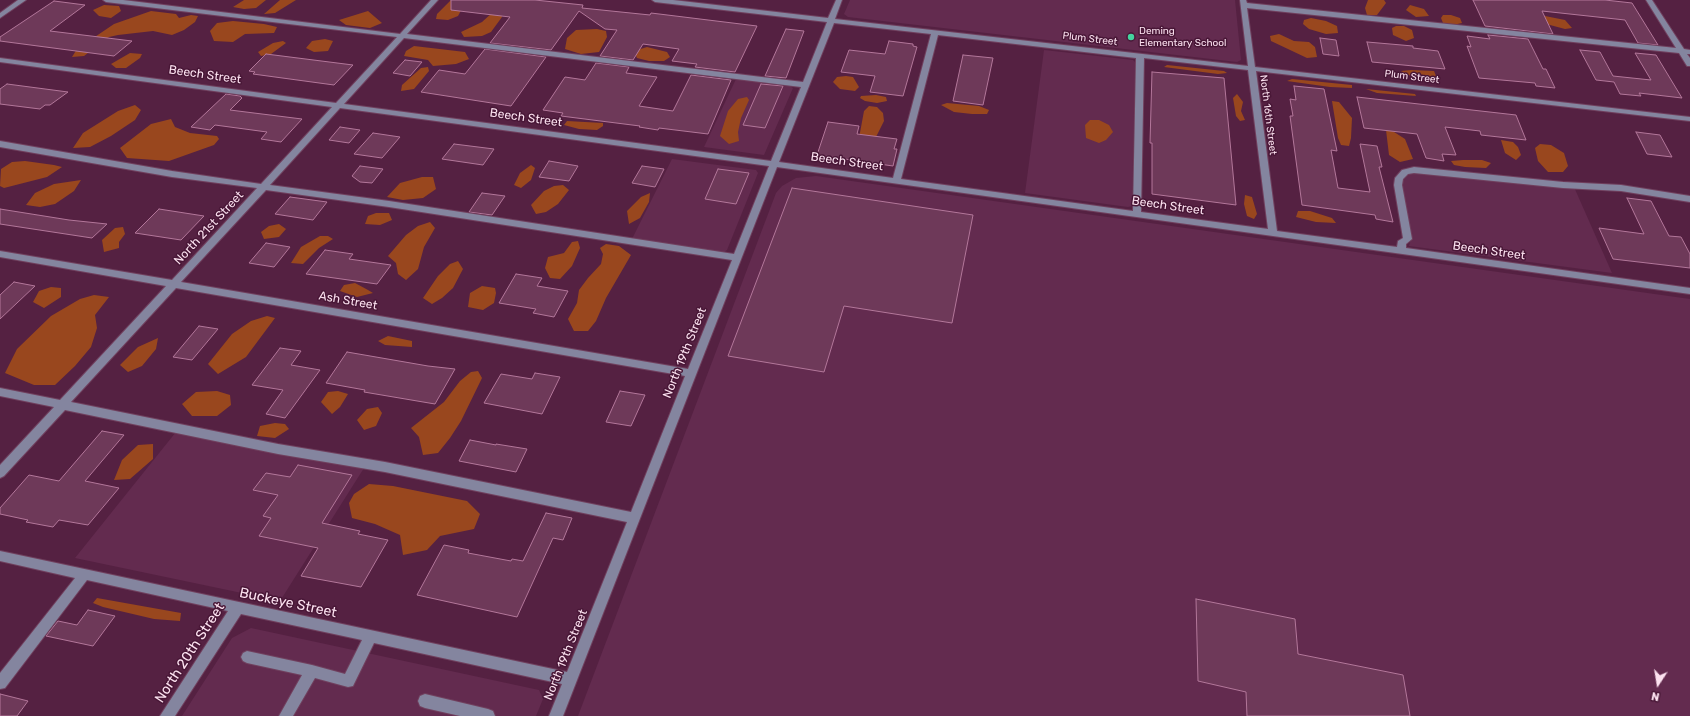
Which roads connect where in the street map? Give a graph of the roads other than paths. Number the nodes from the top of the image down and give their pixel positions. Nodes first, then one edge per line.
1 (23, 0) edge
2 (106, 0) edge
3 (435, 0) edge
4 (655, 0) edge
5 (839, 0) edge
6 (1649, 0) edge
7 (1243, 2) edge
8 (0, 16) edge
9 (831, 20) junction
10 (934, 31) junction
11 (402, 36) junction
12 (1686, 52) edge
13 (1140, 55) junction
14 (0, 60) edge
15 (1690, 64) edge
16 (1251, 68) junction
17 (805, 85) junction
18 (338, 105) junction
19 (1690, 119) edge
20 (0, 144) edge
21 (774, 164) junction
22 (896, 181) junction
23 (262, 188) junction
24 (1690, 199) edge
25 (1136, 214) junction
26 (1273, 233) junction
27 (1402, 251) junction
28 (0, 254) edge
29 (736, 258) junction
30 (174, 284) junction
31 (1690, 290) edge
32 (691, 373) junction
33 (0, 392) edge
34 (63, 405) junction
35 (0, 473) edge
36 (634, 518) junction
37 (0, 556) edge
38 (85, 574) junction
39 (238, 607) junction
40 (371, 636) junction
41 (246, 657) dead end
42 (312, 671) junction
43 (570, 679) junction
44 (0, 684) edge
45 (425, 701) dead end
46 (167, 716) edge
47 (286, 716) edge
48 (488, 716) edge
49 (556, 716) edge

1 - 8 street
2 - 11 street
3 - 11 street, North 21st Street
4 - 9 street, Plum Street
5 - 9 street, North 19th Street
6 - 12 street
7 - 12 street
7 - 16 street, North 16th Street
9 - 10 street, Plum Street
9 - 17 street, North 19th Street
10 - 13 street, Plum Street
10 - 22 street
11 - 17 street
11 - 18 street, North 21st Street
12 - 15 street
13 - 16 street, Plum Street
13 - 25 street
14 - 18 street, Beech Street
16 - 19 street, Plum Street
16 - 26 street, North 16th Street
17 - 21 street, North 19th Street
18 - 21 street, Beech Street
18 - 23 street, North 21st Street
20 - 23 street
21 - 22 street, Beech Street
21 - 29 street, North 19th Street
22 - 25 street, Beech Street
23 - 29 street
23 - 30 street, North 21st Street
24 - 27 street
25 - 26 street, Beech Street
26 - 27 street, Beech Street
27 - 31 street, Beech Street
28 - 30 street, Ash Street
29 - 32 street, North 19th Street
30 - 32 street, Ash Street
30 - 34 street, North 21st Street
32 - 36 street, North 19th Street
33 - 34 street
34 - 35 street, North 21st Street
34 - 36 street
36 - 43 street, North 19th Street
37 - 38 street, Buckeye Street
38 - 39 street, Buckeye Street
38 - 44 street
39 - 40 street, Buckeye Street
39 - 46 street, North 20th Street
40 - 42 street
40 - 43 street, Buckeye Street
41 - 42 street
42 - 47 street
43 - 49 street, North 19th Street
45 - 48 street

